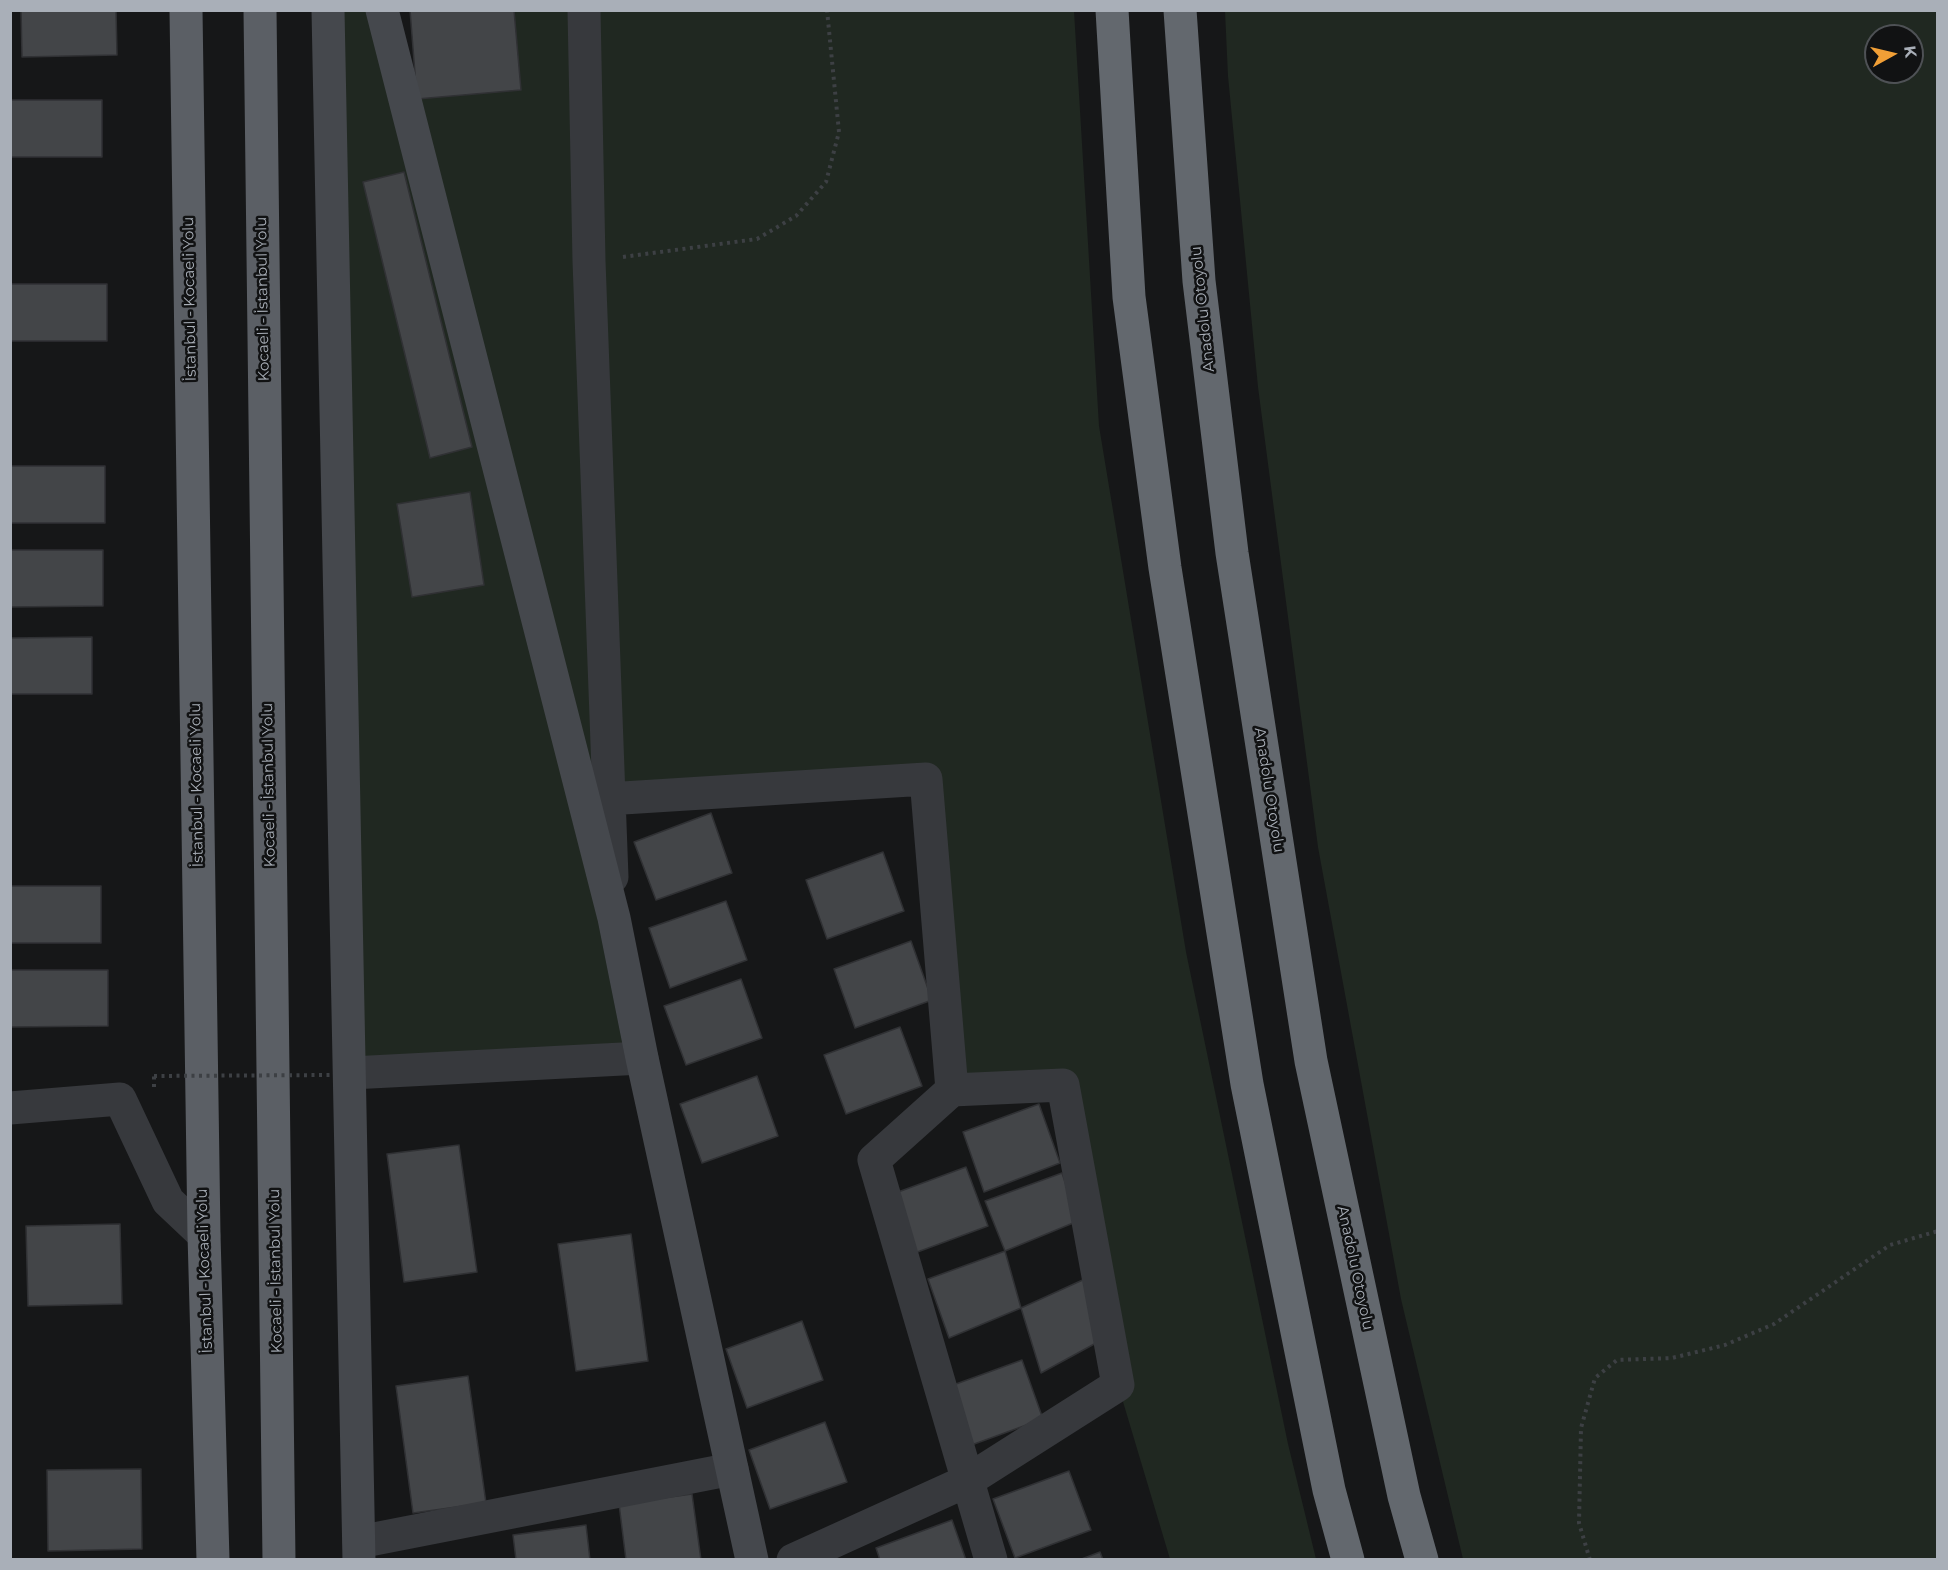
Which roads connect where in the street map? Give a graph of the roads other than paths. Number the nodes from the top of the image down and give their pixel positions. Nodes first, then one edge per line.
1 (186, 10) edge
2 (260, 10) edge
3 (328, 10) edge
4 (382, 10) edge
5 (584, 10) edge
6 (1112, 10) edge
7 (1180, 10) edge
8 (607, 799) junction
9 (614, 918) junction
10 (642, 1058) junction
11 (342, 1074) junction
12 (952, 1090) junction
13 (10, 1108) edge
14 (204, 1235) junction
15 (209, 1424) junction
16 (732, 1468) junction
17 (967, 1481) junction
18 (359, 1551) edge
19 (199, 1560) edge
20 (213, 1560) edge
21 (279, 1560) edge
22 (752, 1560) edge
23 (793, 1560) edge
24 (991, 1560) edge
25 (1348, 1560) edge
26 (1422, 1560) edge

1 - 14 highway, İstanbul - Kocaeli Yolu
2 - 21 highway, Kocaeli - İstanbul Yolu
3 - 11 main road
4 - 9 main road
5 - 8 street
6 - 25 highway
7 - 26 highway, Anadolu Otoyolu
8 - 9 street
8 - 12 street
9 - 10 main road
10 - 11 street
10 - 16 main road
11 - 18 main road
12 - 17 street
12 - 17 street
13 - 14 street
14 - 15 highway, İstanbul - Kocaeli Yolu
15 - 19 highway
15 - 20 highway, İstanbul - Kocaeli Yolu
16 - 18 street
16 - 22 main road
17 - 23 street
17 - 24 street

